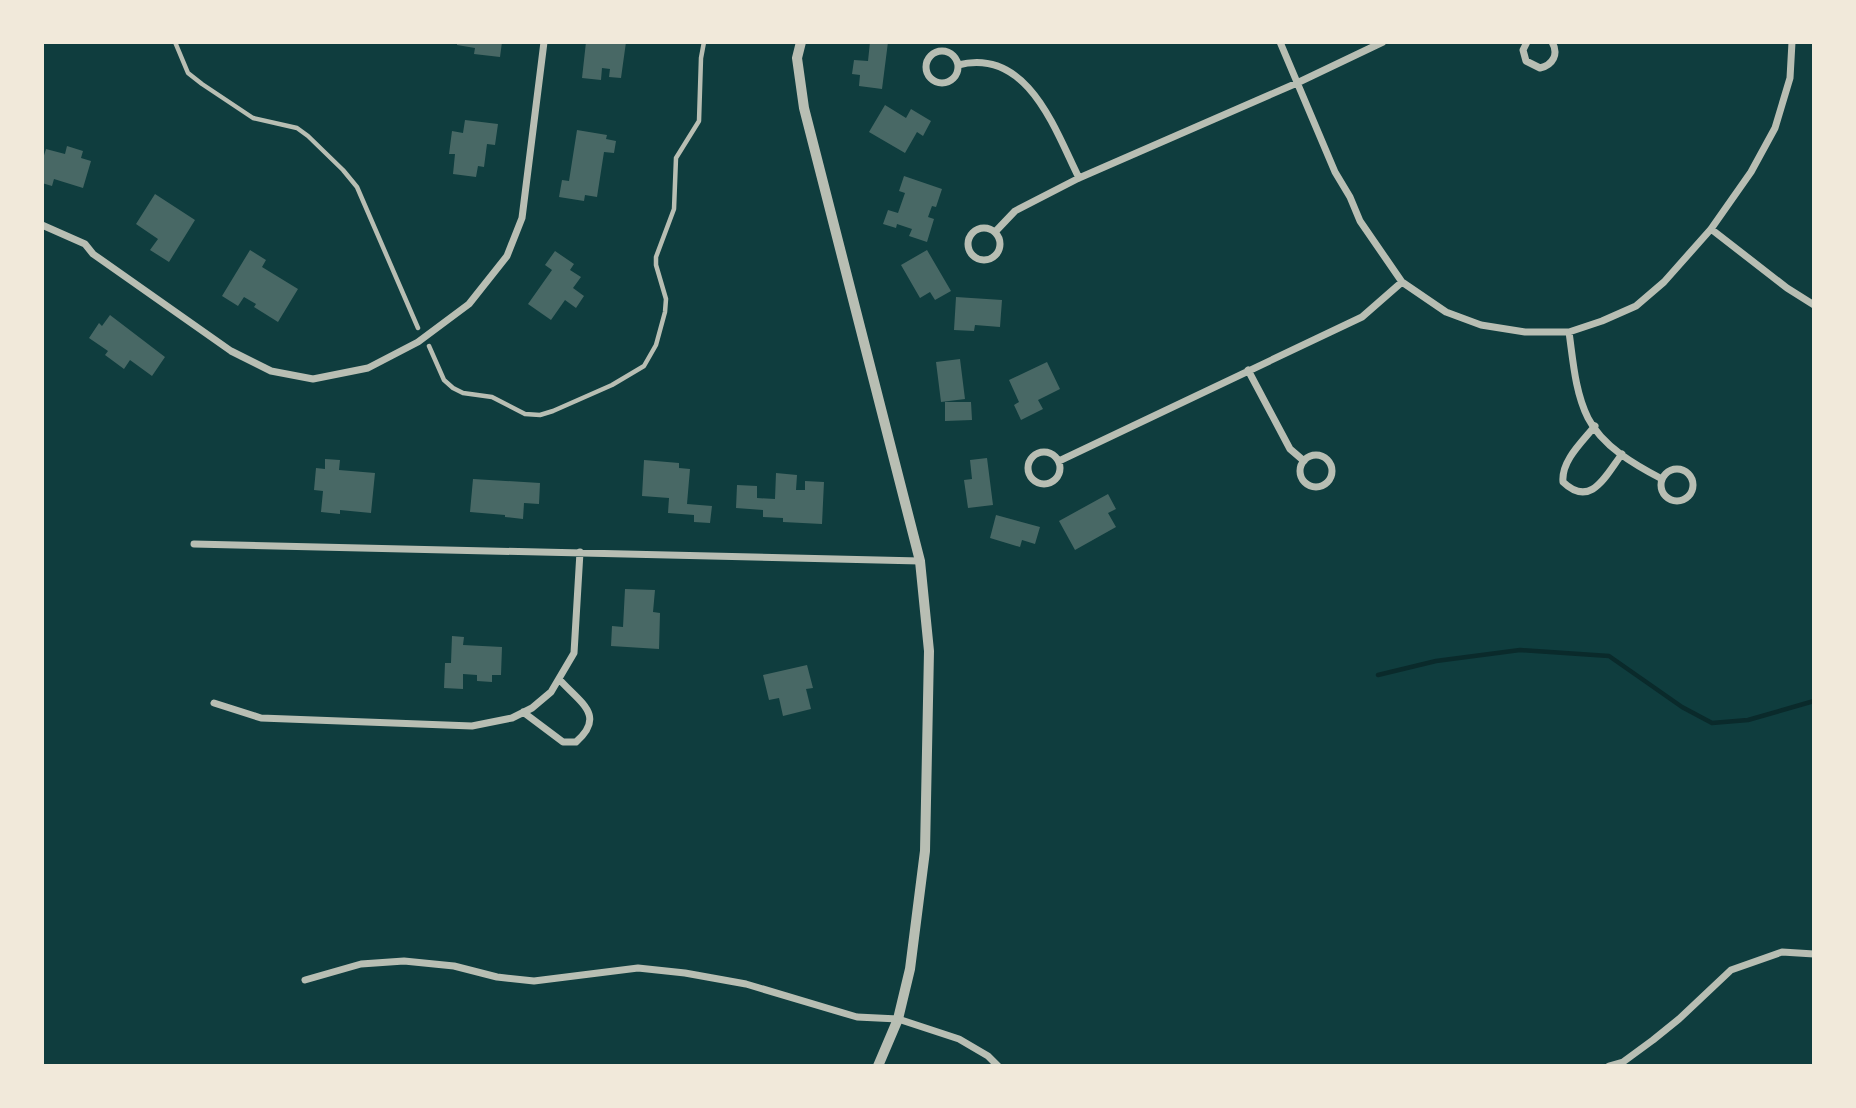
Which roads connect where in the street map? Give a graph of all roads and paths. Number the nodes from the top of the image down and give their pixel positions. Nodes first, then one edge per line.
1 (174, 42) edge
2 (544, 42) edge
3 (704, 42) edge
4 (801, 42) edge
5 (1280, 42) edge
6 (1383, 42) edge
7 (1525, 42) edge
8 (1552, 42) edge
9 (1792, 42) edge
10 (958, 65) junction
11 (1297, 83) junction
12 (1080, 178) junction
13 (42, 225) edge
14 (1711, 229) junction
15 (995, 232) junction
16 (1402, 282) junction
17 (1814, 304) edge
18 (418, 328) dead end
19 (1569, 332) junction
20 (429, 346) dead end
21 (1248, 370) junction
22 (1595, 426) junction
23 (1622, 454) junction
24 (1059, 461) junction
25 (1304, 461) junction
26 (1662, 480) junction
27 (194, 544) dead end
28 (580, 552) junction
29 (920, 561) junction
30 (559, 679) junction
31 (214, 703) dead end
32 (523, 712) junction
33 (1814, 954) edge
34 (305, 980) dead end
35 (898, 1019) junction
36 (878, 1066) edge
37 (998, 1066) edge
38 (1609, 1066) edge

1 - 18 lane
2 - 13 street
3 - 20 lane
4 - 29 street
5 - 11 street
6 - 11 street
7 - 8 street
9 - 14 street
10 - 10 street
10 - 12 street
11 - 12 street
11 - 16 street
12 - 15 street
14 - 17 street
14 - 19 street
15 - 15 street
16 - 19 street
16 - 21 street
19 - 22 street
21 - 24 street
21 - 25 street
22 - 23 street
22 - 23 street
23 - 26 street
24 - 24 street
25 - 25 street
26 - 26 street
27 - 28 street
28 - 29 street
28 - 30 street
29 - 35 street
30 - 32 street
30 - 32 street
31 - 32 street
33 - 38 street
34 - 35 street
35 - 36 street
35 - 37 street

